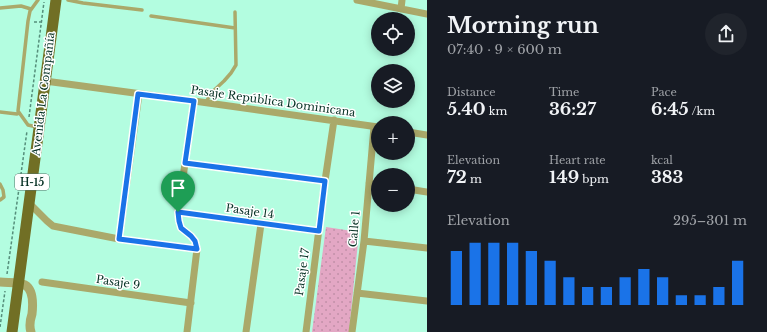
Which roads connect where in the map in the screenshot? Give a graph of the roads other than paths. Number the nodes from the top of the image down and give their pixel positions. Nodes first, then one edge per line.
1 (38, 0) edge
2 (56, 0) edge
3 (68, 0) edge
4 (357, 0) edge
5 (402, 0) edge
6 (0, 8) edge
7 (31, 9) junction
8 (401, 9) junction
9 (142, 10) dead end
10 (235, 12) dead end
11 (427, 14) edge
12 (152, 16) dead end
13 (234, 28) junction
14 (45, 82) junction
15 (138, 94) junction
16 (194, 101) junction
17 (206, 103) junction
18 (0, 112) edge
19 (20, 113) junction
20 (334, 120) junction
21 (34, 126) junction
22 (371, 126) edge
23 (415, 133) edge
24 (427, 135) edge
25 (372, 160) edge
26 (185, 163) junction
27 (325, 181) junction
28 (369, 183) joint
29 (0, 184) edge
30 (415, 190) edge
31 (427, 192) edge
32 (0, 200) edge
33 (29, 203) junction
34 (178, 212) junction
35 (261, 224) junction
36 (319, 231) junction
37 (119, 239) junction
38 (364, 241) junction
39 (427, 248) edge
40 (197, 249) junction
41 (3, 282) edge
42 (42, 282) dead end
43 (19, 284) junction
44 (357, 293) junction
45 (427, 301) edge
46 (191, 303) junction
47 (12, 332) edge
48 (30, 332) edge
49 (187, 332) edge
50 (246, 332) edge
51 (306, 332) edge
52 (352, 332) edge

1 - 7 lane
2 - 14 main road, Avenida La Compañía / H-15
3 - 9 lane
4 - 8 street
5 - 8 street
6 - 7 lane
7 - 19 lane
8 - 11 street
10 - 13 lane
12 - 13 lane
13 - 17 lane
14 - 15 street, Pasaje República Dominicana
14 - 21 main road, Avenida La Compañía / H-15
15 - 16 street, Pasaje República Dominicana
15 - 37 street
16 - 17 street, Pasaje República Dominicana
16 - 26 street
17 - 20 street, Pasaje República Dominicana
18 - 19 lane
19 - 21 lane
20 - 22 street, Pasaje República Dominicana
20 - 27 street, Pasaje 17
21 - 33 main road, Avenida La Compañía / H-15
23 - 24 street
25 - 28 street, Calle 1
26 - 27 street
26 - 34 street
27 - 36 street, Pasaje 17
28 - 38 street, Calle 1
29 - 32 lane
30 - 31 street
33 - 37 street
33 - 43 main road, Avenida La Compañía / H-15
34 - 35 street, Pasaje 14
34 - 40 street
35 - 36 street, Pasaje 14
35 - 50 street
36 - 51 street, Pasaje 17
37 - 40 street
38 - 39 street
38 - 44 street, Calle 1
40 - 46 street
41 - 43 street
42 - 46 street, Pasaje 9
43 - 47 main road, Avenida La Compañía / H-15
43 - 48 street
44 - 45 street
44 - 52 street, Calle 1
46 - 49 street

